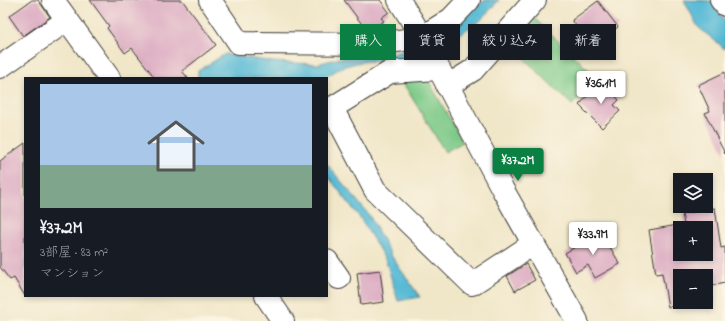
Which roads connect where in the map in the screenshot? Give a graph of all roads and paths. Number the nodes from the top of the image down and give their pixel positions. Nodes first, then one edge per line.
1 (53, 0) edge
2 (210, 0) edge
3 (399, 0) edge
4 (469, 0) edge
5 (535, 0) edge
6 (721, 0) edge
7 (725, 5) edge
8 (67, 20) junction
9 (413, 24) edge
10 (449, 24) edge
11 (404, 51) edge
12 (430, 60) edge
13 (434, 60) edge
14 (437, 60) edge
15 (0, 67) edge
16 (108, 77) edge
17 (533, 244) junction
18 (328, 262) edge
19 (339, 278) dead end
20 (267, 297) edge
21 (283, 321) edge
22 (577, 321) edge

1 - 8 street
2 - 11 street
3 - 9 street
4 - 10 street
5 - 14 street
6 - 7 street
8 - 15 street
8 - 16 street
12 - 17 street
13 - 17 street
17 - 22 street
18 - 19 street
20 - 21 street

